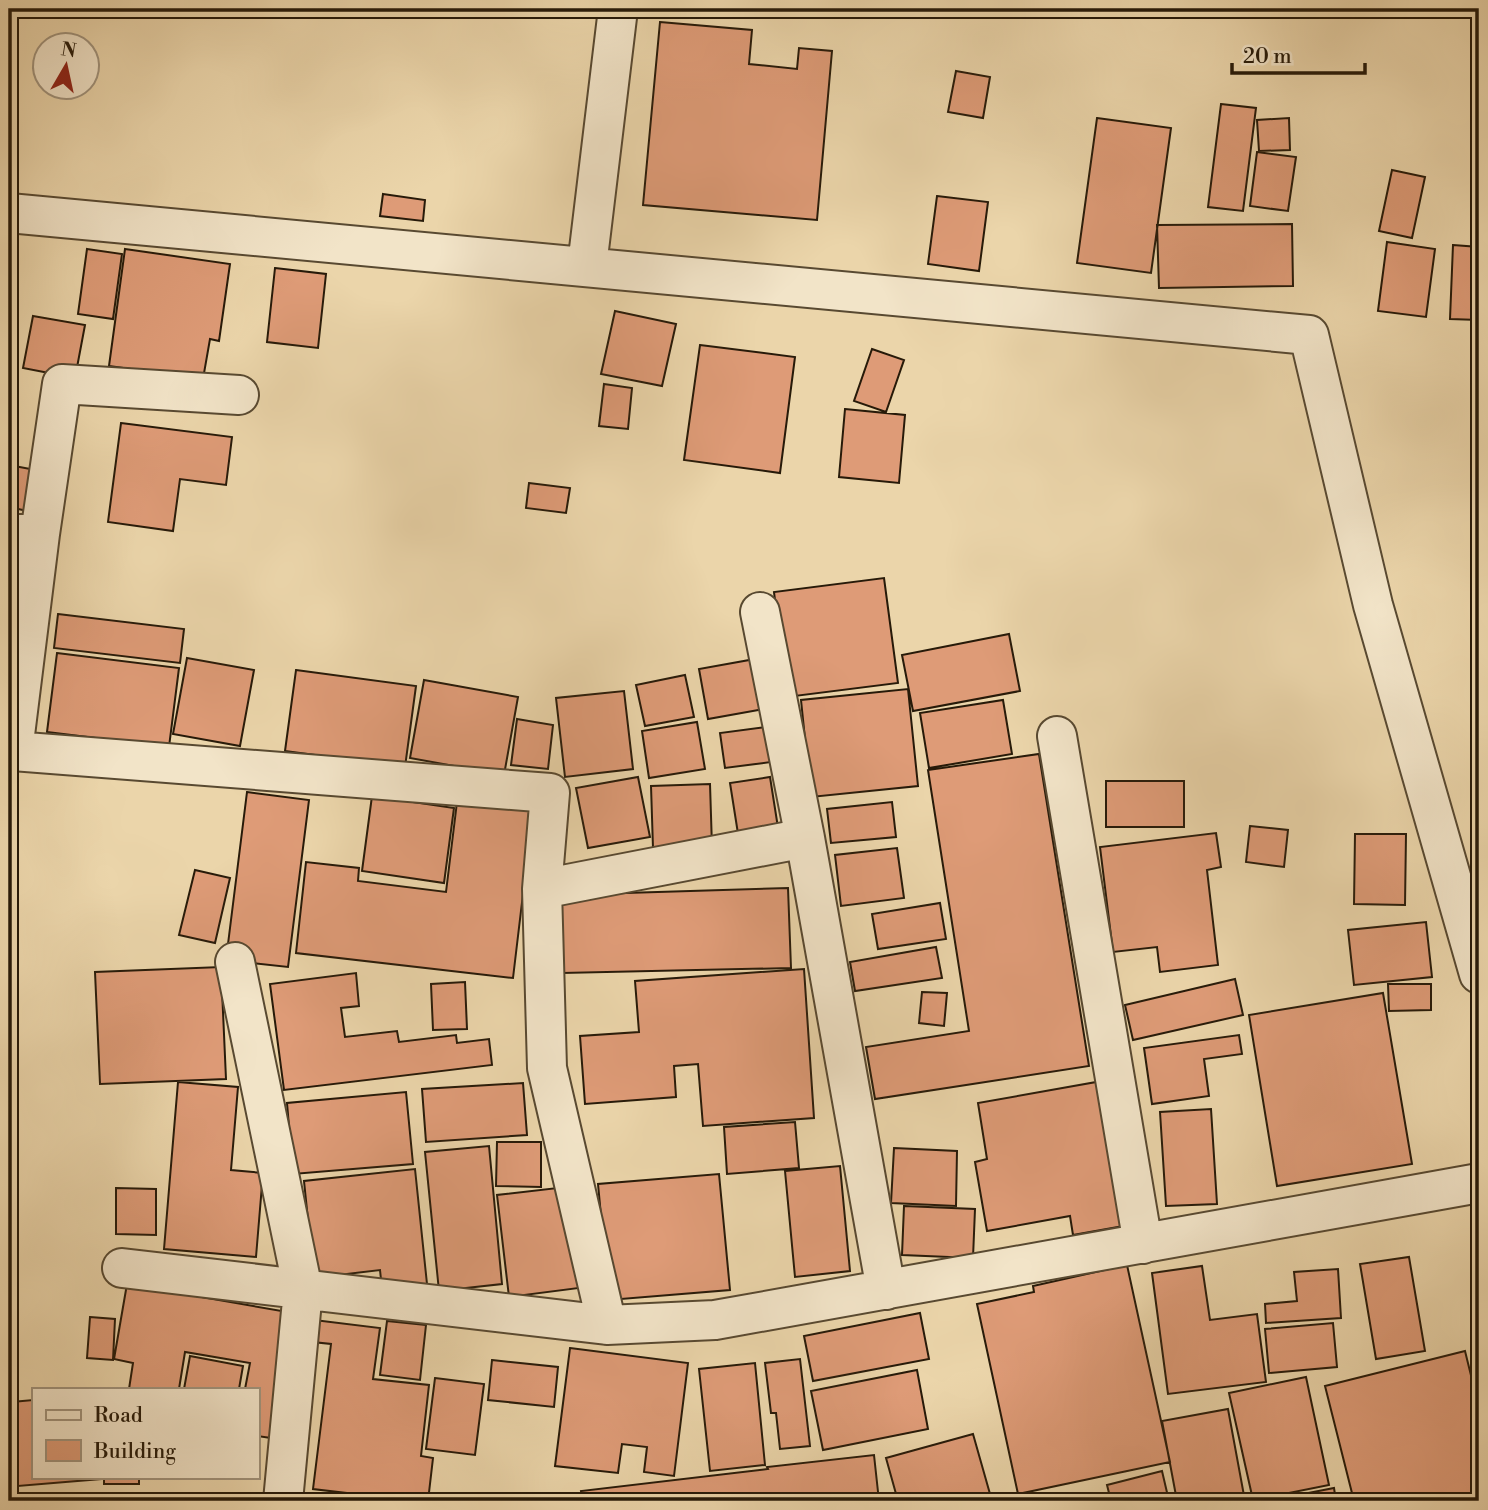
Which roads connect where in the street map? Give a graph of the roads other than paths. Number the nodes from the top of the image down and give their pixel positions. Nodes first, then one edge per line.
1 (618, 9) edge
2 (9, 213) edge
3 (587, 266) junction
4 (239, 394) dead end
5 (25, 534) edge
6 (760, 612) dead end
7 (1057, 736) dead end
8 (805, 838) junction
9 (542, 889) junction
10 (235, 962) dead end
11 (1479, 974) edge
12 (1479, 1184) edge
13 (1143, 1244) junction
14 (122, 1268) dead end
15 (303, 1290) junction
16 (886, 1290) junction
17 (607, 1325) junction
18 (283, 1501) edge

1 - 3 street
2 - 3 street
3 - 11 street
4 - 5 street
5 - 9 street
6 - 8 street
7 - 13 street
8 - 9 street
8 - 16 street
9 - 17 street
10 - 15 street
12 - 13 street
13 - 16 street
14 - 15 street
15 - 17 street
15 - 18 street
16 - 17 street

